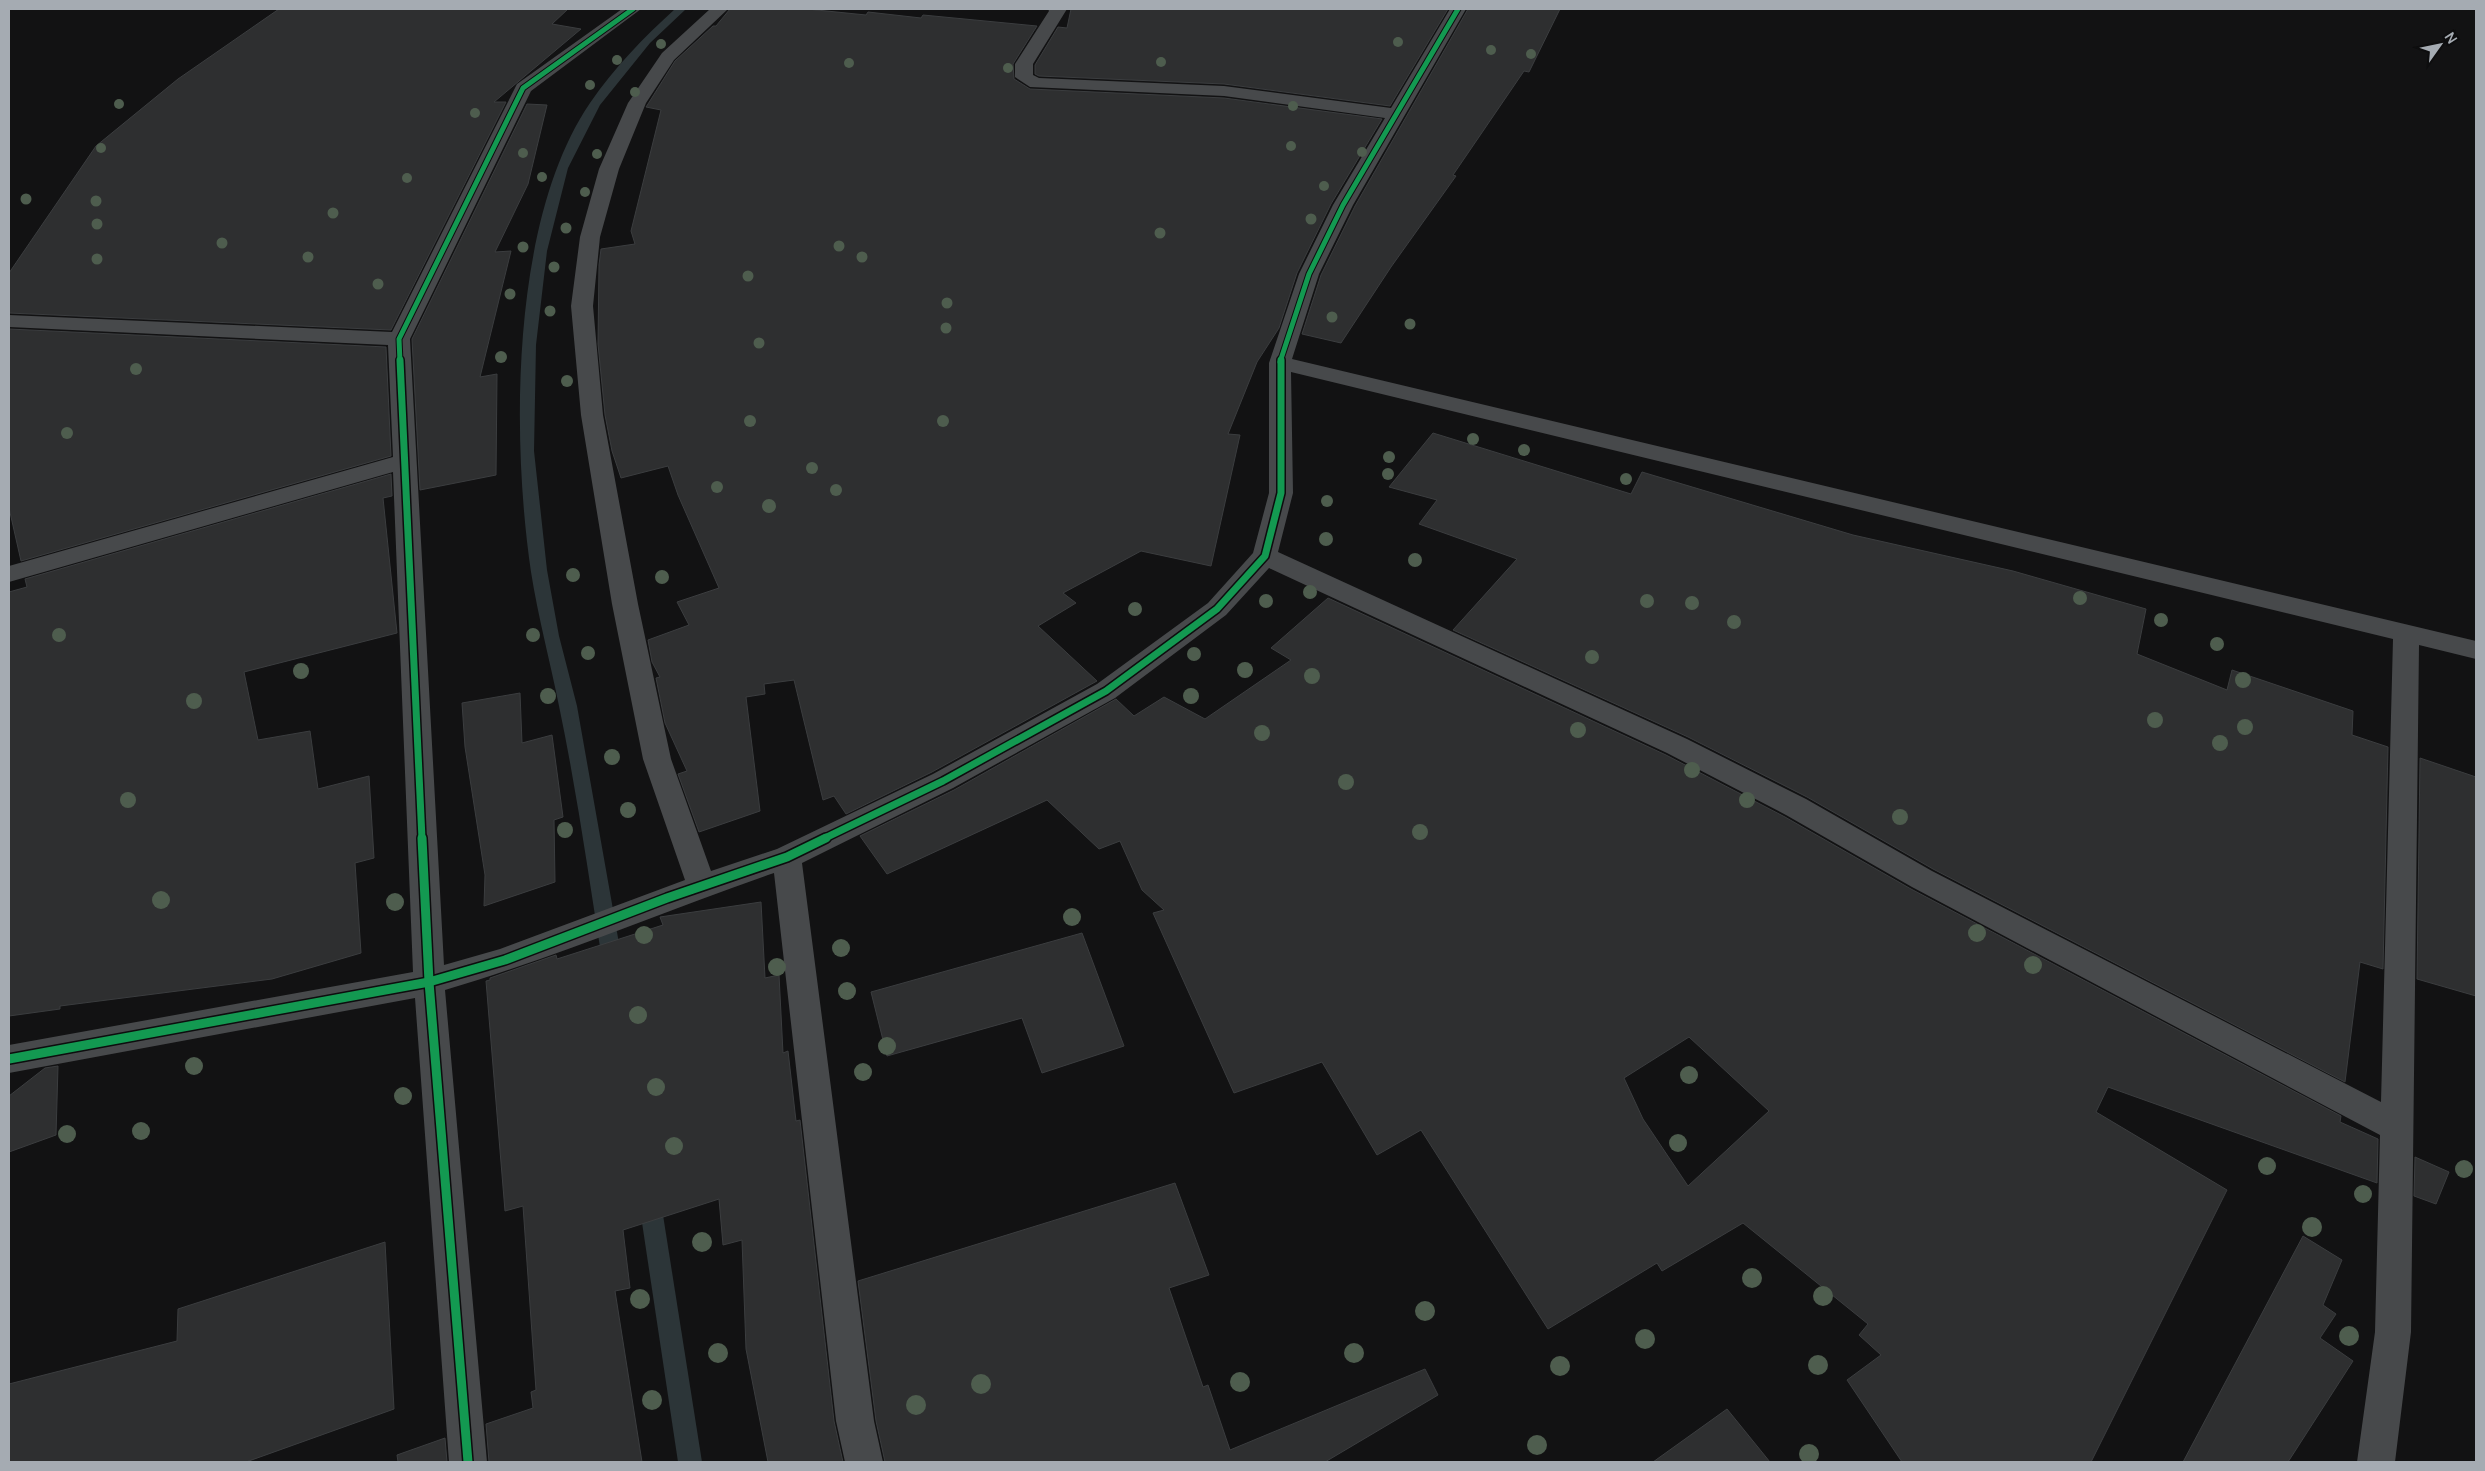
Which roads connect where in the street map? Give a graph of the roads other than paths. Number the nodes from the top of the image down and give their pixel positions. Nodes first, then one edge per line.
1 (633, 9) edge
2 (720, 9) edge
3 (1058, 9) edge
4 (1458, 9) edge
5 (1398, 114) junction
6 (9, 321) edge
7 (399, 339) junction
8 (1280, 363) junction
9 (404, 461) junction
10 (1265, 556) junction
11 (9, 574) edge
12 (2406, 633) junction
13 (2476, 650) edge
14 (786, 857) junction
15 (702, 886) junction
16 (429, 982) junction
17 (9, 1059) edge
18 (2397, 1127) junction
19 (468, 1462) edge
20 (864, 1462) edge
21 (2376, 1462) edge

1 - 7 street
2 - 15 street
3 - 5 street
4 - 5 street
5 - 8 street
6 - 7 street
7 - 9 street
8 - 10 street
8 - 12 street
9 - 11 street
9 - 16 street
10 - 14 street
10 - 18 street
12 - 13 street
12 - 18 street
14 - 15 street
14 - 20 street
15 - 16 street
16 - 17 street
16 - 19 street
18 - 21 street

